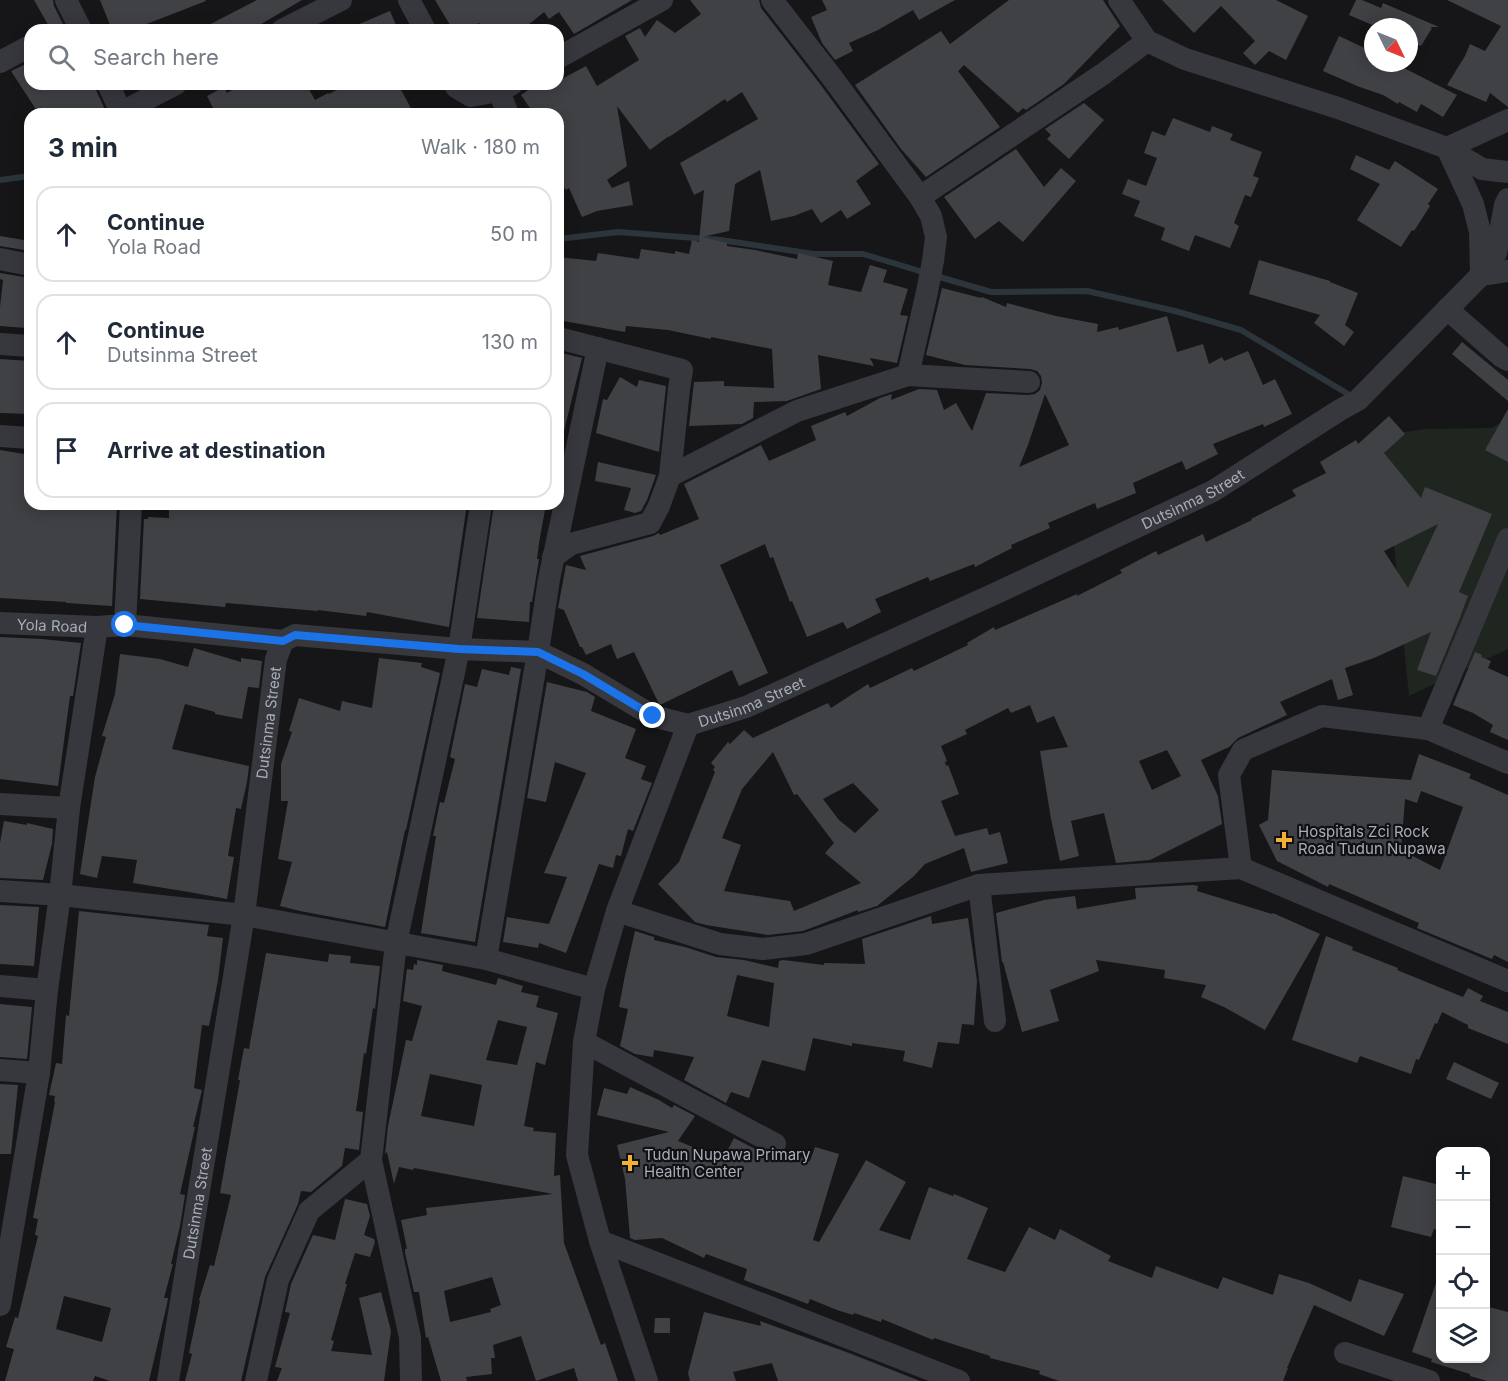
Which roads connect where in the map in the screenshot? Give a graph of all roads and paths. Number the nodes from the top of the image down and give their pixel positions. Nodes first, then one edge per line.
1 (66, 0) edge
2 (340, 0) edge
3 (409, 0) edge
4 (662, 0) edge
5 (772, 0) edge
6 (1119, 0) edge
7 (72, 24) edge
8 (294, 24) edge
9 (422, 24) edge
10 (1147, 41) junction
11 (24, 49) edge
12 (564, 55) edge
13 (0, 62) edge
14 (111, 90) edge
15 (165, 90) edge
16 (461, 90) edge
17 (497, 90) edge
18 (506, 90) edge
19 (120, 108) edge
20 (131, 108) edge
21 (508, 108) edge
22 (1508, 120) edge
23 (1447, 148) junction
24 (1482, 170) junction
25 (1508, 172) edge
26 (920, 197) junction
27 (1507, 204) edge
28 (1504, 257) edge
29 (0, 259) edge
30 (24, 264) edge
31 (1481, 275) junction
32 (1447, 309) junction
33 (564, 340) edge
34 (0, 344) edge
35 (24, 346) edge
36 (598, 348) junction
37 (1508, 360) edge
38 (908, 375) junction
39 (1029, 382) dead end
40 (0, 436) edge
41 (24, 438) edge
42 (670, 476) junction
43 (564, 506) edge
44 (131, 510) edge
45 (480, 510) edge
46 (563, 510) edge
47 (1508, 539) edge
48 (553, 557) junction
49 (0, 623) edge
50 (125, 625) junction
51 (97, 627) junction
52 (283, 641) junction
53 (459, 649) junction
54 (538, 652) junction
55 (688, 725) junction
56 (1428, 729) junction
57 (1508, 763) edge
58 (0, 804) edge
59 (69, 808) junction
60 (1241, 868) junction
61 (979, 885) junction
62 (0, 891) edge
63 (60, 895) junction
64 (617, 911) junction
65 (244, 915) junction
66 (396, 943) junction
67 (486, 959) junction
68 (1508, 981) edge
69 (0, 986) edge
70 (594, 989) junction
71 (47, 990) junction
72 (995, 1021) dead end
73 (584, 1042) junction
74 (0, 1070) edge
75 (39, 1073) junction
76 (775, 1144) dead end
77 (371, 1160) junction
78 (600, 1242) junction
79 (4, 1253) edge
80 (0, 1305) edge
81 (1346, 1353) dead end
82 (168, 1381) edge
83 (256, 1381) edge
84 (411, 1381) edge
85 (647, 1381) edge
86 (959, 1381) edge
87 (1429, 1381) edge

1 - 7 street
2 - 8 street
3 - 9 street
4 - 12 street
5 - 26 street
6 - 10 street
10 - 23 street
10 - 26 street
11 - 13 street
14 - 19 street
15 - 20 street
16 - 17 street
18 - 21 street
22 - 23 street
23 - 24 street
23 - 31 street
24 - 25 street
24 - 27 street
26 - 38 street
27 - 28 street, Dutsinma Street
28 - 31 street, Dutsinma Street
29 - 30 street
31 - 32 street, Dutsinma Street
32 - 37 street
32 - 55 street, Dutsinma Street
33 - 36 street
34 - 35 street
36 - 42 street
36 - 43 street
38 - 39 street
38 - 42 street
40 - 41 street
42 - 48 street
44 - 50 street
45 - 53 street
46 - 48 street
47 - 56 street
48 - 54 street
49 - 51 street, Yola Road
50 - 51 street, Yola Road
50 - 52 street, Yola Road
51 - 59 street
52 - 53 street, Dutsinma Street
52 - 65 street, Dutsinma Street
53 - 54 street, Dutsinma Street
53 - 66 street
54 - 55 street, Dutsinma Street
54 - 67 street
55 - 64 street
56 - 57 street
56 - 60 street
58 - 59 street
59 - 63 street
60 - 61 street
60 - 68 street
61 - 64 street
61 - 72 street
62 - 63 street
63 - 65 street
63 - 71 street
64 - 70 street
65 - 66 street
65 - 82 street, Dutsinma Street
66 - 67 street
66 - 77 street
67 - 70 street
69 - 71 street
70 - 73 street
71 - 75 street
73 - 76 street
73 - 78 street
74 - 75 street
75 - 79 street
77 - 83 street
77 - 84 street
78 - 85 street
78 - 86 street
79 - 80 street
81 - 87 street

